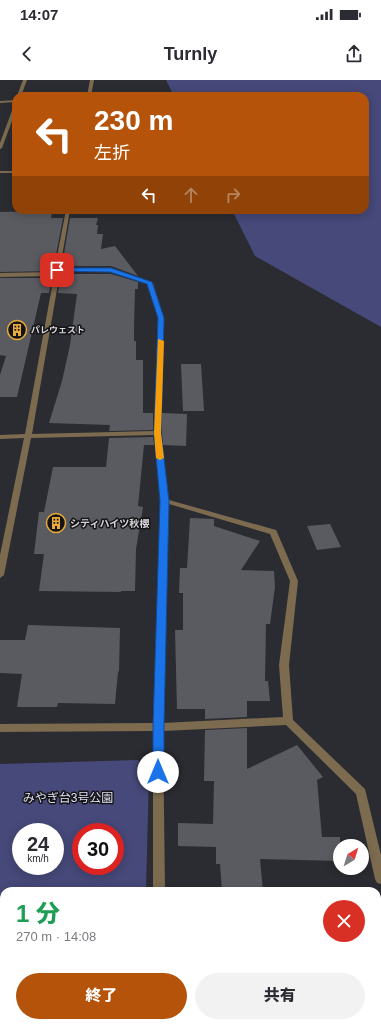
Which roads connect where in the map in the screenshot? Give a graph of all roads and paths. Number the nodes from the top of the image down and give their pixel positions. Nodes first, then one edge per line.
1 (25, 80) edge
2 (92, 80) edge
3 (20, 92) edge
4 (90, 92) edge
5 (12, 101) edge
6 (0, 102) edge
7 (12, 116) edge
8 (0, 148) edge
9 (0, 172) edge
10 (12, 172) edge
11 (67, 214) edge
12 (57, 272) junction
13 (0, 275) edge
14 (157, 433) junction
15 (0, 437) edge
16 (28, 437) junction
17 (165, 501) junction
18 (0, 575) edge
19 (288, 721) junction
20 (158, 727) junction
21 (0, 728) edge
22 (381, 879) edge
23 (159, 887) edge

1 - 3 street
2 - 4 street
5 - 6 street
7 - 8 street
9 - 10 street
11 - 12 street
12 - 13 street
12 - 14 street
12 - 16 street
14 - 16 street
14 - 17 street
15 - 16 street
16 - 18 street
17 - 19 street
17 - 20 street
19 - 20 street
19 - 22 street
20 - 21 street
20 - 23 street

